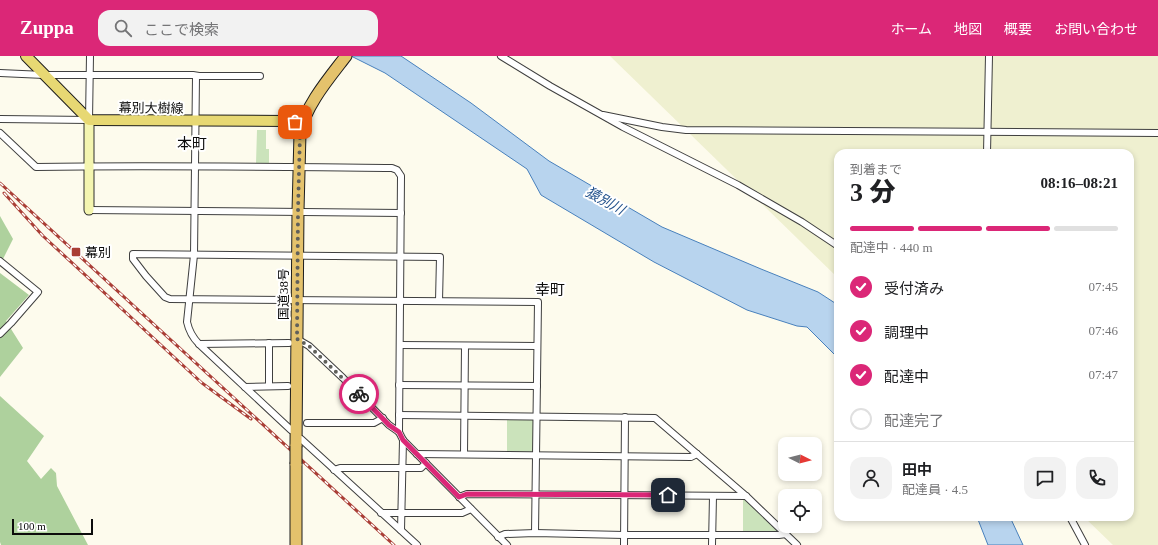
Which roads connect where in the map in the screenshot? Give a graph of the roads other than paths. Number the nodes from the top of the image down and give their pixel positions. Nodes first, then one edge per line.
1 (26, 56) edge
2 (90, 56) edge
3 (346, 56) edge
4 (501, 56) edge
5 (989, 56) edge
6 (0, 73) edge
7 (90, 74) junction
8 (44, 75) junction
9 (196, 76) junction
10 (260, 76) dead end
11 (603, 115) junction
12 (0, 119) edge
13 (89, 120) junction
14 (196, 121) junction
15 (302, 124) junction
16 (988, 132) junction
17 (0, 133) edge
18 (1158, 133) edge
19 (988, 149) edge
20 (89, 166) junction
21 (196, 166) junction
22 (299, 167) junction
23 (89, 210) joint
24 (195, 211) junction
25 (298, 211) junction
26 (401, 213) junction
27 (834, 243) edge
28 (194, 255) junction
29 (298, 256) junction
30 (400, 256) junction
31 (0, 262) edge
32 (189, 299) junction
33 (297, 300) junction
34 (400, 301) junction
35 (439, 301) junction
36 (0, 334) edge
37 (293, 341) junction
38 (198, 344) junction
39 (269, 344) junction
40 (400, 345) junction
41 (465, 346) junction
42 (537, 346) junction
43 (399, 385) junction
44 (464, 385) junction
45 (245, 386) junction
46 (269, 386) junction
47 (288, 386) dead end
48 (537, 386) junction
49 (399, 415) junction
50 (464, 416) junction
51 (537, 416) junction
52 (625, 417) junction
53 (383, 418) junction
54 (306, 423) dead end
55 (291, 430) dead end
56 (399, 432) junction
57 (403, 440) junction
58 (299, 443) junction
59 (417, 454) junction
60 (464, 454) junction
61 (697, 454) junction
62 (536, 455) junction
63 (625, 456) junction
64 (426, 463) junction
65 (402, 468) junction
66 (334, 470) junction
67 (536, 494) junction
68 (624, 495) junction
69 (712, 496) junction
70 (746, 496) junction
71 (459, 497) junction
72 (471, 509) junction
73 (401, 512) junction
74 (381, 513) junction
75 (1072, 521) edge
76 (401, 530) junction
77 (535, 533) junction
78 (786, 534) junction
79 (624, 535) junction
80 (712, 535) junction
81 (498, 537) junction
82 (505, 544) edge
83 (296, 545) edge
84 (417, 545) edge
85 (624, 545) edge
86 (712, 545) edge
87 (797, 545) edge
88 (1085, 545) edge

1 - 8 main road
2 - 7 street
3 - 15 highway, 国道38号
4 - 11 street
5 - 16 street
6 - 8 street
7 - 8 street
7 - 9 street
7 - 13 street
8 - 13 main road
9 - 10 street
9 - 14 street
11 - 16 street
11 - 27 street
12 - 13 street
13 - 14 main road, 幕別大樹線
13 - 20 main road
14 - 15 main road, 幕別大樹線
14 - 21 street
15 - 22 highway, 国道38号
16 - 18 street
16 - 19 street
17 - 20 street
20 - 21 street
20 - 23 main road
21 - 22 street
21 - 24 street
22 - 25 highway, 国道38号
22 - 26 street
23 - 24 street
24 - 25 street
24 - 28 street
25 - 26 street
25 - 29 highway, 国道38号
26 - 30 street
28 - 29 street
28 - 32 street
28 - 32 street
29 - 30 street
29 - 33 highway, 国道38号
30 - 34 street
30 - 35 street
31 - 36 street
32 - 33 street
32 - 38 street
33 - 34 street
33 - 37 highway, 国道38号
34 - 35 street
34 - 40 street
35 - 42 street
37 - 39 street
37 - 53 street
37 - 58 highway, 国道38号
38 - 39 street
38 - 45 street
39 - 46 street
40 - 41 street
40 - 43 street
41 - 42 street
41 - 44 street
42 - 48 street
43 - 44 street
43 - 49 street
44 - 48 street
44 - 50 street
45 - 46 street
45 - 55 street
46 - 47 street
48 - 51 street
49 - 50 street
49 - 56 street
50 - 51 street
50 - 60 street
51 - 52 street
51 - 62 street
52 - 61 street
52 - 63 street
53 - 54 street
53 - 56 street
56 - 57 street
57 - 59 street
57 - 65 street
58 - 66 street
58 - 83 highway, 国道38号, bridge
59 - 60 street
59 - 64 street
60 - 62 street
61 - 63 street
61 - 70 street
62 - 63 street
62 - 67 street
63 - 68 street
64 - 65 street
64 - 71 street
65 - 66 street
65 - 73 street
66 - 74 street
67 - 68 street
67 - 71 street
67 - 77 street
68 - 69 street
68 - 79 street
69 - 70 street
69 - 80 street
70 - 78 street
71 - 72 street
72 - 73 street
72 - 81 street
73 - 74 street
73 - 76 street
74 - 76 street
75 - 88 street
76 - 84 street
77 - 79 street
77 - 81 street
78 - 80 street
78 - 87 street
79 - 80 street
79 - 85 street
80 - 86 street
81 - 82 street

